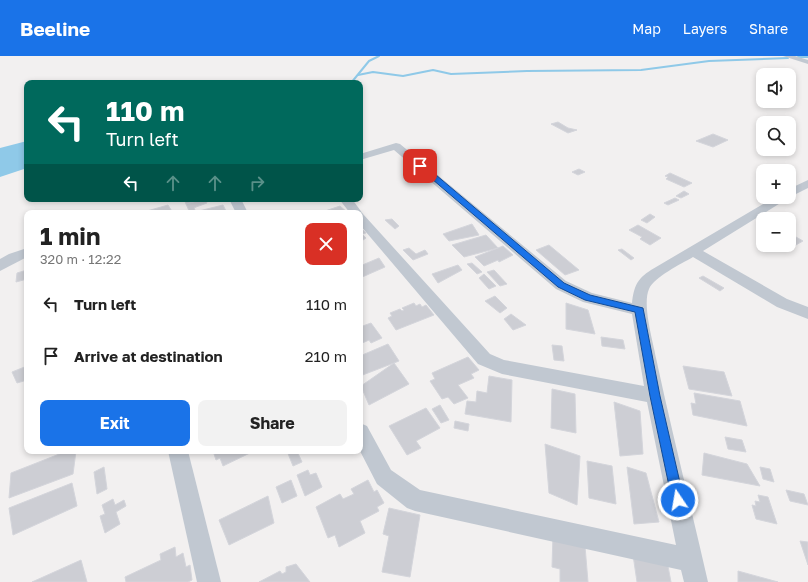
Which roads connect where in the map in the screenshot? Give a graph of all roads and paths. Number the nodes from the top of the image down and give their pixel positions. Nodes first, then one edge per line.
1 (787, 56) edge
2 (808, 62) edge
3 (363, 156) edge
4 (808, 183) edge
5 (796, 190) edge
6 (348, 202) edge
7 (772, 204) edge
8 (354, 210) edge
9 (363, 220) edge
10 (692, 251) junction
11 (24, 253) edge
12 (0, 266) edge
13 (639, 310) junction
14 (808, 313) edge
15 (655, 396) junction
16 (363, 438) edge
17 (179, 454) edge
18 (691, 560) junction
19 (209, 582) edge
20 (696, 582) edge

1 - 2 street
3 - 13 street
4 - 5 street
6 - 8 street
7 - 10 street
9 - 15 street
10 - 13 street
10 - 14 street
11 - 12 street
13 - 15 street
15 - 18 street
16 - 18 street
17 - 19 street
18 - 20 street

